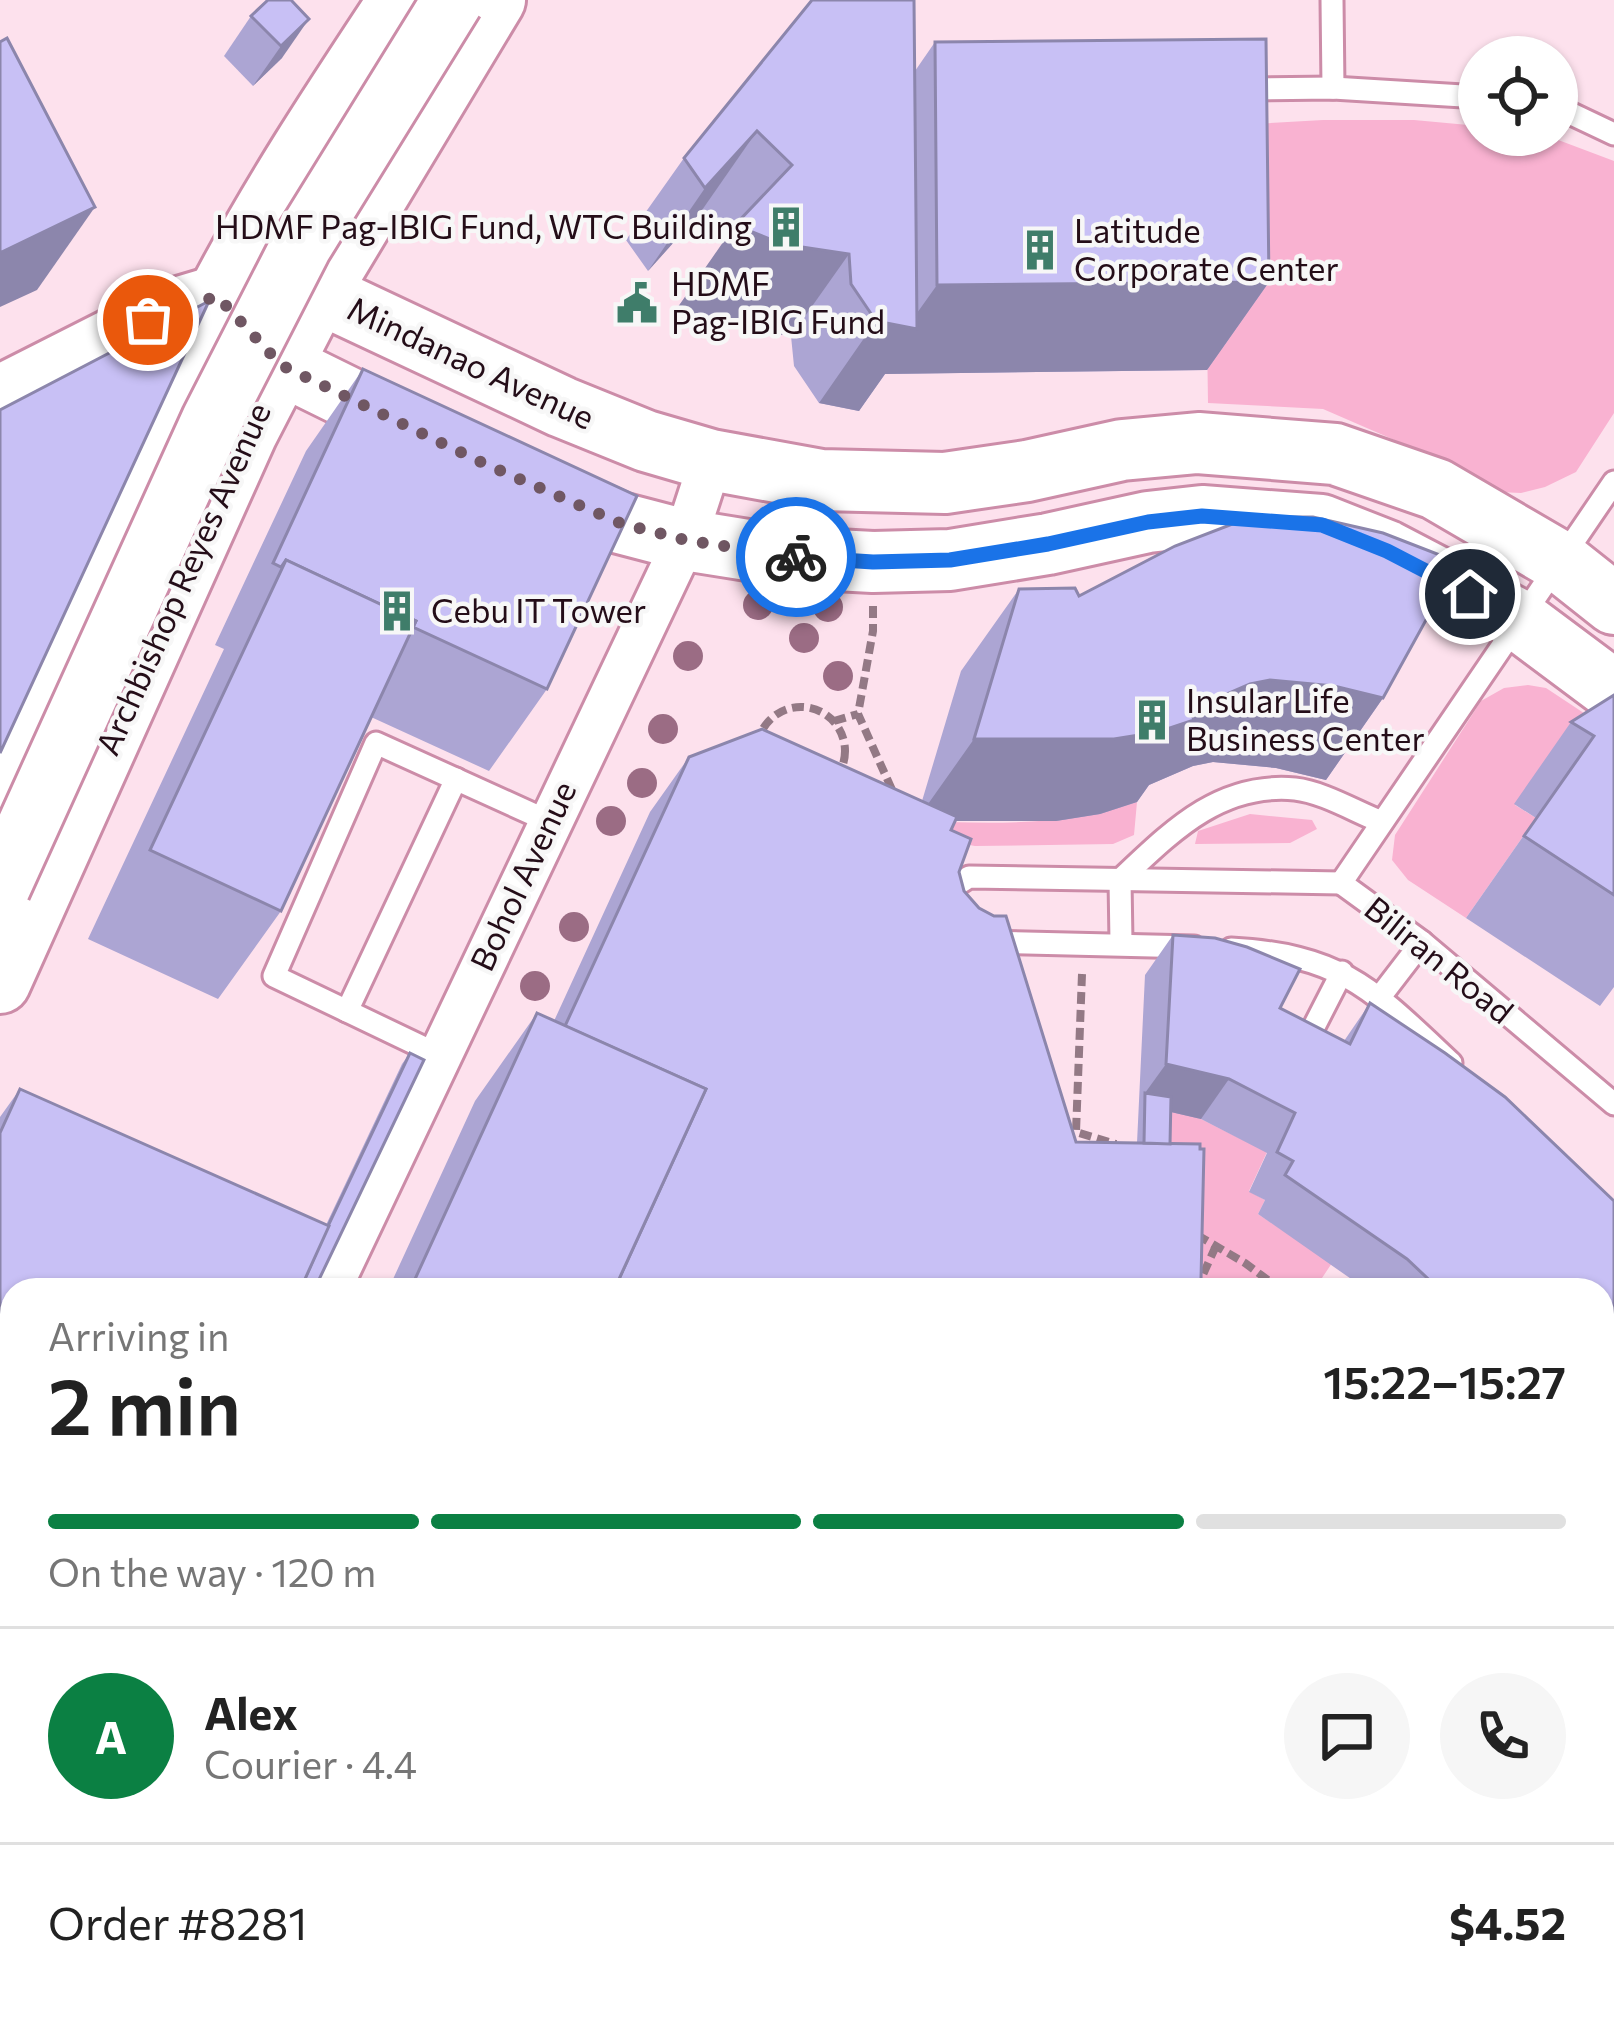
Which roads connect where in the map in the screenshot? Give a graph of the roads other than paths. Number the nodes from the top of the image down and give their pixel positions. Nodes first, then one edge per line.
1 (399, 0) edge
2 (453, 0) edge
3 (495, 0) edge
4 (1332, 0) edge
5 (1333, 88) junction
6 (1214, 89) edge
7 (1458, 96) edge
8 (1578, 117) edge
9 (1614, 134) edge
10 (319, 293) junction
11 (217, 296) junction
12 (281, 365) junction
13 (0, 396) edge
14 (711, 460) junction
15 (1614, 482) edge
16 (685, 540) junction
17 (1561, 562) junction
18 (1614, 604) edge
19 (1519, 620) junction
20 (1614, 691) edge
21 (456, 779) junction
22 (0, 797) edge
23 (548, 821) junction
24 (1382, 821) junction
25 (1120, 880) junction
26 (1341, 883) junction
27 (0, 887) edge
28 (947, 923) edge
29 (965, 940) edge
30 (1121, 942) junction
31 (1422, 942) junction
32 (1342, 972) junction
33 (0, 983) edge
34 (1379, 998) junction
35 (347, 1011) junction
36 (439, 1054) junction
37 (1293, 1069) edge
38 (1467, 1077) edge
39 (1614, 1104) edge
40 (334, 1278) edge

1 - 11 main road
2 - 27 main road, Archbishop Reyes Avenue, bridge
3 - 10 main road, Archbishop Reyes Avenue
4 - 5 lane
5 - 6 lane
5 - 7 lane
8 - 9 lane
10 - 11 main road, Mindanao Avenue
10 - 12 main road, Archbishop Reyes Avenue
10 - 14 main road, Mindanao Avenue
11 - 12 main road
11 - 13 main road, Mindanao Avenue
11 - 22 main road
12 - 16 main road
12 - 33 main road, Archbishop Reyes Avenue
14 - 16 street, Bohol Avenue
14 - 17 main road, Mindanao Avenue
15 - 17 lane, Biliran Road
16 - 19 main road
16 - 23 street, Bohol Avenue
17 - 18 main road, Mindanao Avenue
17 - 19 lane, Biliran Road
19 - 20 main road
19 - 24 lane, Biliran Road
21 - 23 lane
21 - 35 lane
21 - 35 lane
23 - 36 street, Bohol Avenue
24 - 25 lane
24 - 26 lane, Biliran Road
25 - 26 lane
25 - 28 lane
25 - 30 lane
26 - 31 lane, Biliran Road
29 - 30 lane
30 - 32 lane
31 - 34 lane
31 - 39 lane, Biliran Road
32 - 34 lane
32 - 37 lane
34 - 38 lane
35 - 36 lane
36 - 40 street, Bohol Avenue

